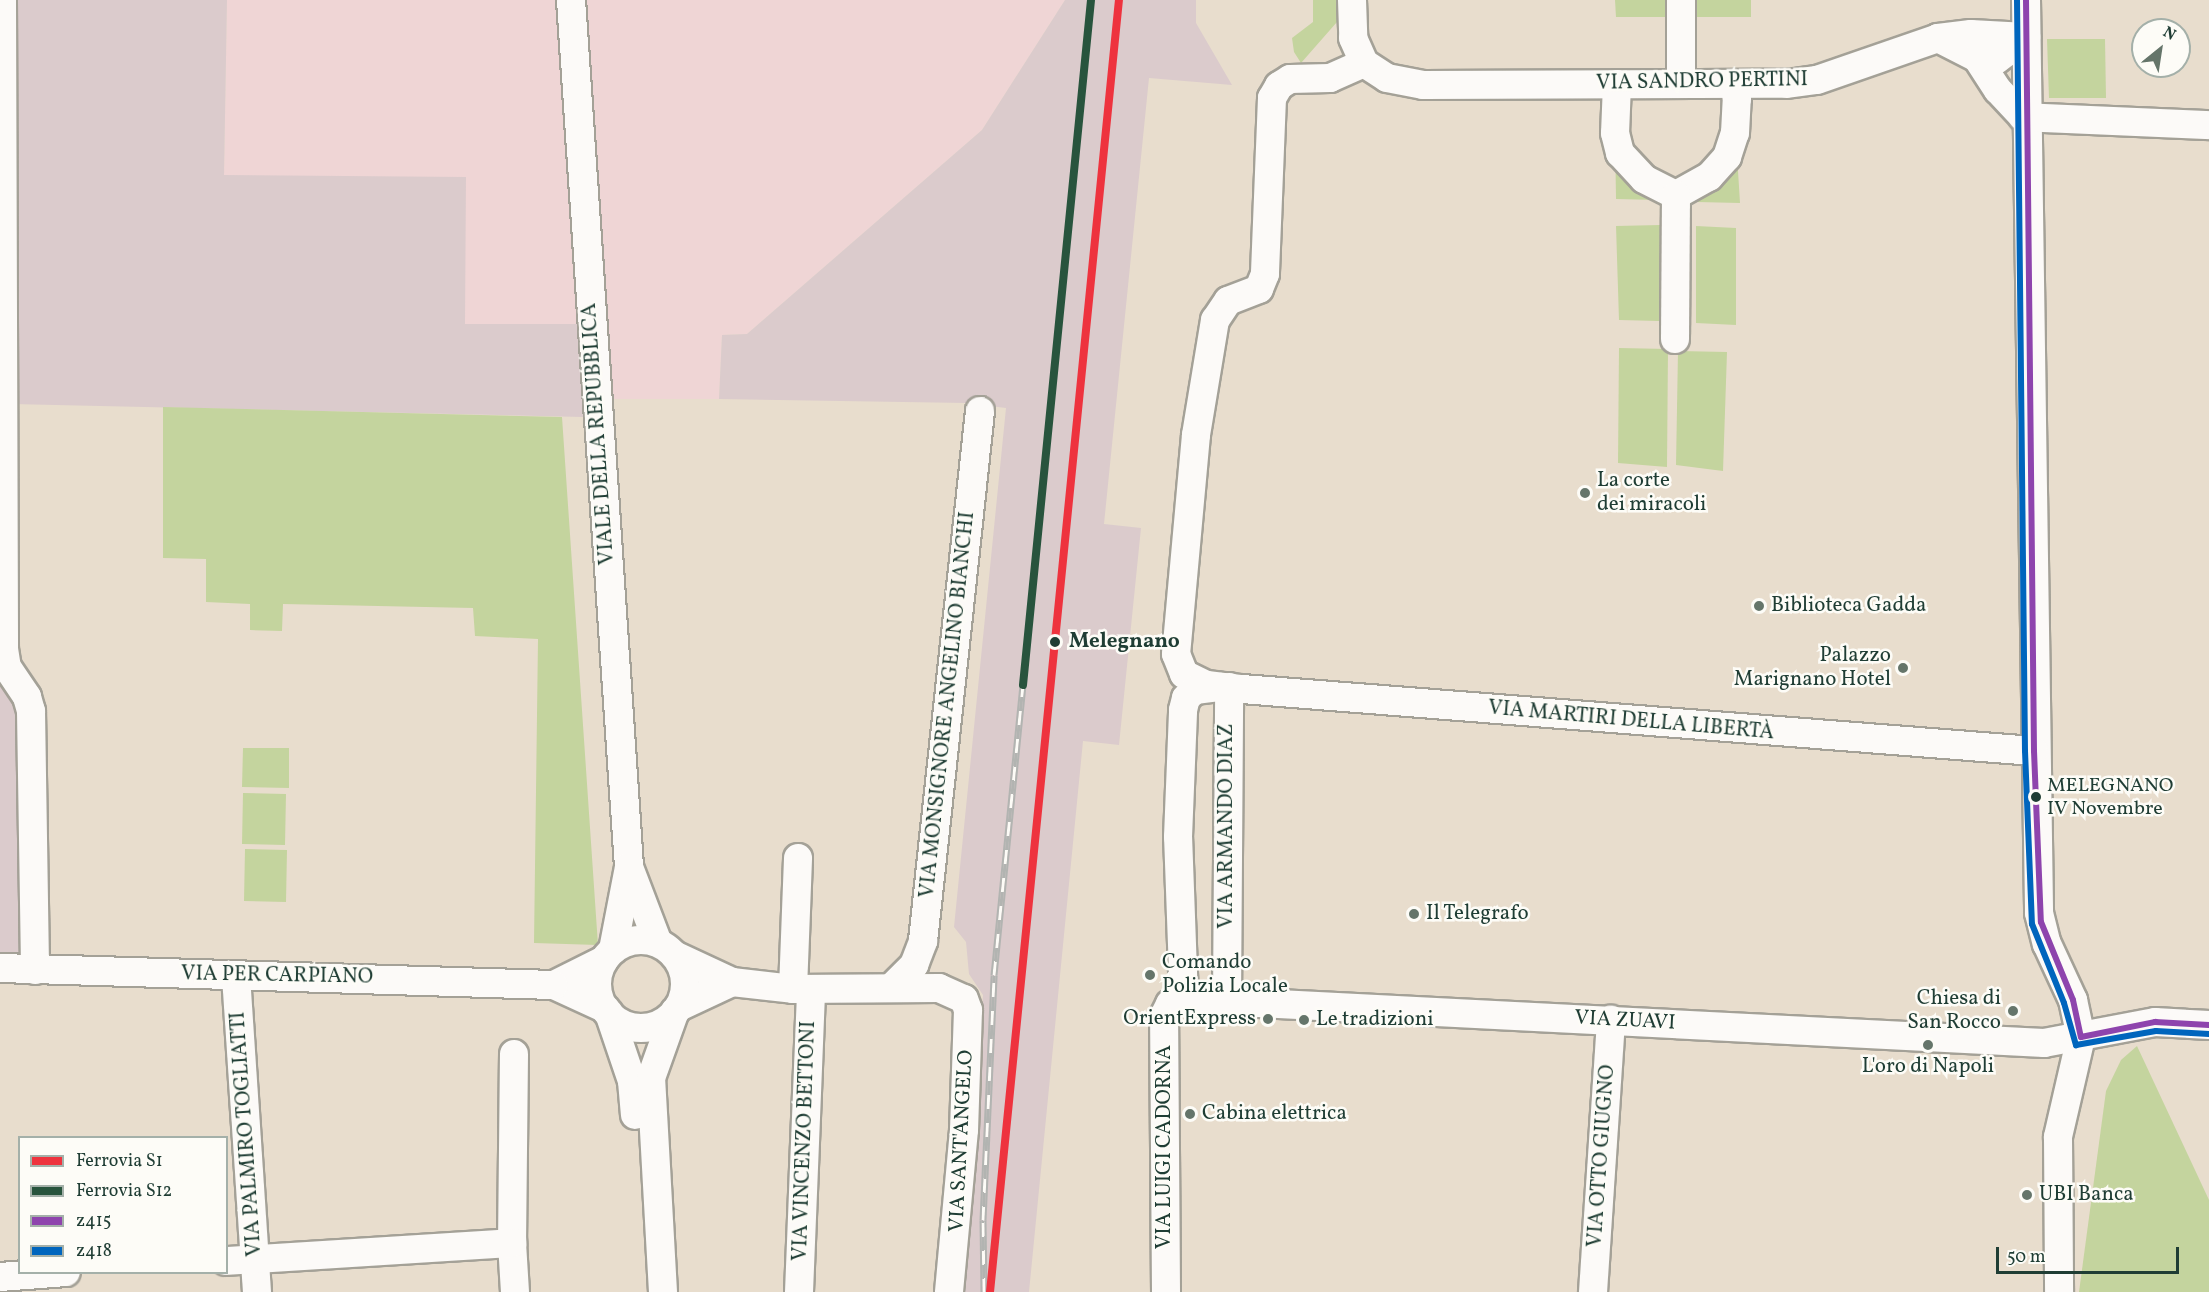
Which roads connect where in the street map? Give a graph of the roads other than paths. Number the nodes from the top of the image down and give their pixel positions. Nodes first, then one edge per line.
1 (2, 0) edge
2 (571, 0) edge
3 (1352, 0) edge
4 (1681, 0) edge
5 (2026, 0) edge
6 (2026, 37) junction
7 (1938, 39) junction
8 (1977, 58) junction
9 (1364, 63) junction
10 (1617, 84) junction
11 (1681, 84) junction
12 (1734, 84) junction
13 (2030, 119) junction
14 (2209, 125) edge
15 (1676, 195) junction
16 (1675, 339) dead end
17 (1, 379) edge
18 (980, 411) dead end
19 (1229, 687) junction
20 (2034, 751) junction
21 (798, 858) dead end
22 (629, 867) junction
23 (666, 949) junction
24 (609, 955) junction
25 (0, 969) edge
26 (35, 970) junction
27 (236, 976) junction
28 (732, 982) junction
29 (554, 985) junction
30 (901, 988) junction
31 (802, 990) junction
32 (1177, 1001) junction
33 (1227, 1001) junction
34 (677, 1009) junction
35 (607, 1011) junction
36 (1611, 1020) junction
37 (2209, 1025) edge
38 (2081, 1037) junction
39 (514, 1054) dead end
40 (512, 1243) junction
41 (255, 1259) junction
42 (228, 1261) edge
43 (40, 1274) edge
44 (0, 1277) edge
45 (257, 1292) edge
46 (515, 1292) edge
47 (645, 1292) edge
48 (663, 1292) edge
49 (799, 1292) edge
50 (949, 1292) edge
51 (1166, 1292) edge
52 (1593, 1292) edge
53 (2060, 1292) edge

1 - 17 street
2 - 22 street, VIALE DELLA REPUBBLICA
3 - 9 street
4 - 11 street
5 - 6 street
6 - 7 street, VIA SANDRO PERTINI
6 - 8 street
6 - 13 street
7 - 8 street
7 - 12 street, VIA SANDRO PERTINI
8 - 13 street
9 - 10 street, VIA SANDRO PERTINI
9 - 19 street
10 - 11 street, VIA SANDRO PERTINI
10 - 15 street
11 - 12 street, VIA SANDRO PERTINI
12 - 15 street
13 - 14 street
13 - 20 street
15 - 16 street
17 - 26 street
18 - 30 street, VIA MONSIGNORE ANGELINO BIANCHI
19 - 20 street, VIA MARTIRI DELLA LIBERTÀ
19 - 32 street
19 - 33 street, VIA ARMANDO DIAZ
20 - 38 street
21 - 31 street, VIA VINCENZO BETTONI
22 - 23 street, VIALE DELLA REPUBBLICA
22 - 24 street, VIALE DELLA REPUBBLICA
23 - 24 street
23 - 28 street
23 - 34 street, VIALE DELLA REPUBBLICA
24 - 29 street, VIA PER CARPIANO
24 - 35 street, VIALE DELLA REPUBBLICA
25 - 26 street, VIA PER CARPIANO
26 - 27 street, VIA PER CARPIANO
27 - 29 street, VIA PER CARPIANO
27 - 41 street, VIA PALMIRO TOGLIATTI
28 - 31 street
28 - 34 street
29 - 35 street, VIA PER CARPIANO
30 - 31 street
30 - 50 street, VIA SANT'ANGELO
31 - 49 street, VIA VINCENZO BETTONI
32 - 33 street, VIA ZUAVI
32 - 51 street, VIA LUIGI CADORNA
33 - 36 street, VIA ZUAVI
34 - 35 street
34 - 48 street, VIALE DELLA REPUBBLICA
35 - 47 street, VIALE DELLA REPUBBLICA
36 - 38 street, VIA ZUAVI
36 - 52 street, VIA OTTO GIUGNO
37 - 38 street, VIA ZUAVI
38 - 53 street
39 - 40 street
40 - 41 street
40 - 46 street
41 - 42 street
41 - 45 street, VIA PALMIRO TOGLIATTI
43 - 44 street

